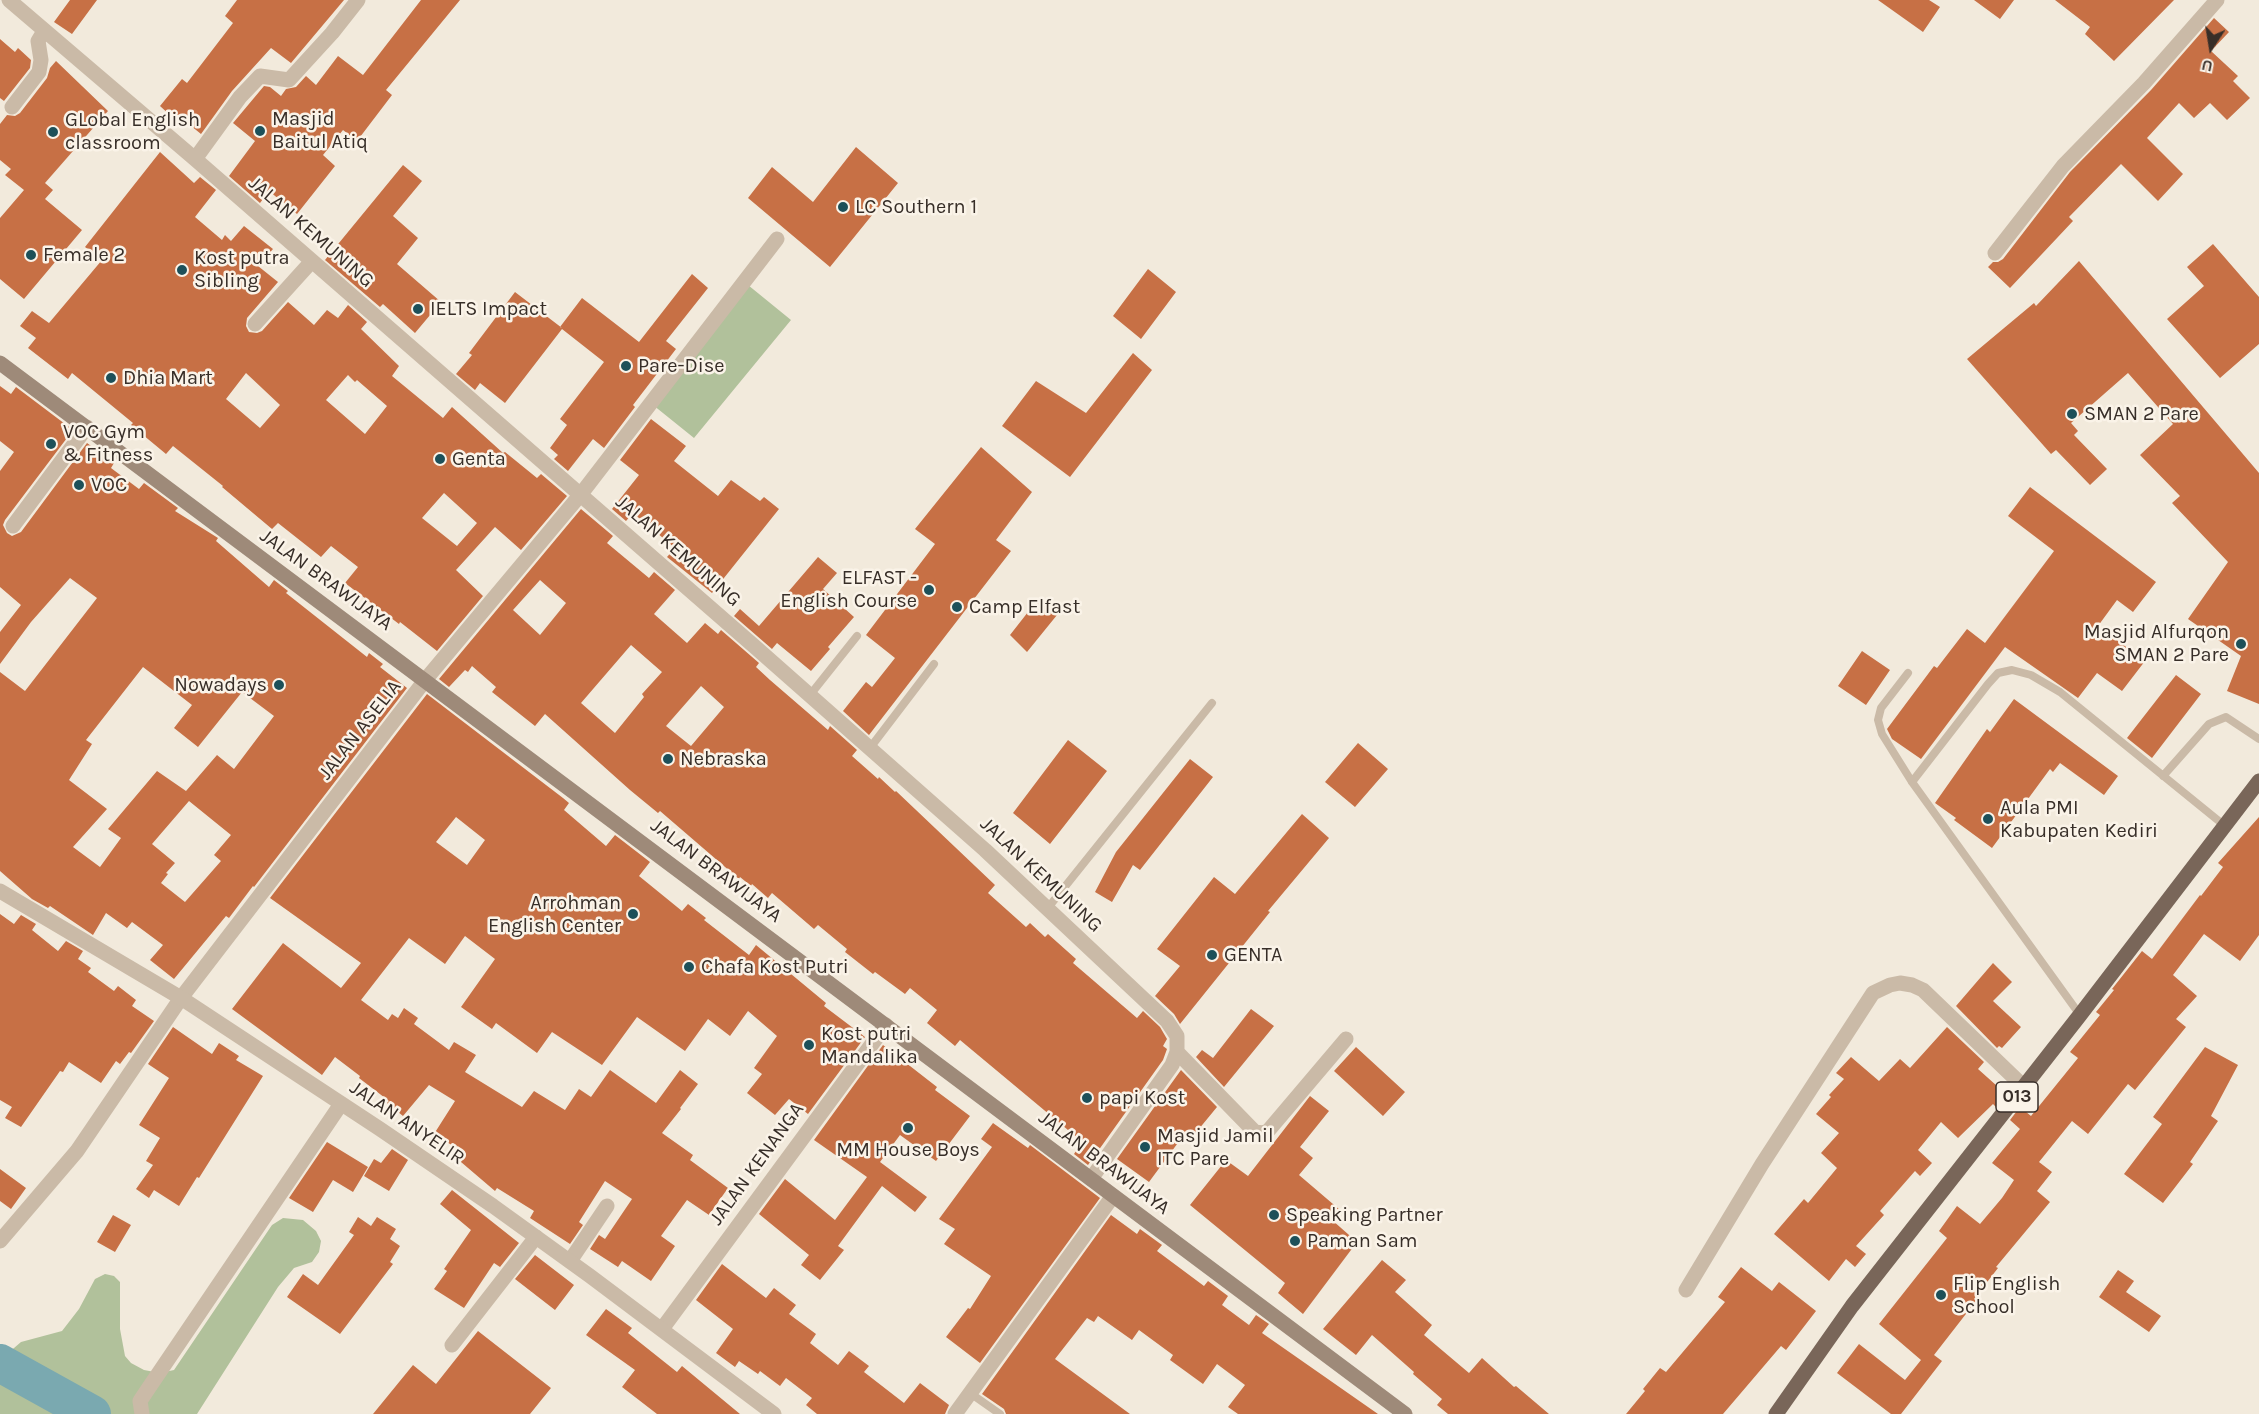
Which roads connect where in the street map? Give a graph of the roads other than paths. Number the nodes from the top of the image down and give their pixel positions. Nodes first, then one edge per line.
1 (9, 0) edge
2 (358, 0) edge
3 (2217, 0) edge
4 (44, 30) junction
5 (12, 107) dead end
6 (195, 159) junction
7 (777, 239) dead end
8 (1995, 253) dead end
9 (312, 261) junction
10 (255, 324) dead end
11 (0, 363) edge
12 (87, 427) junction
13 (581, 494) junction
14 (13, 526) dead end
15 (857, 636) dead end
16 (934, 664) dead end
17 (1908, 673) dead end
18 (426, 680) junction
19 (810, 695) junction
20 (1212, 703) dead end
21 (2259, 739) edge
22 (870, 748) junction
23 (2163, 776) junction
24 (2259, 781) edge
25 (1912, 782) junction
26 (2225, 826) junction
27 (0, 891) edge
28 (1047, 909) junction
29 (181, 998) junction
30 (2080, 1015) junction
31 (886, 1024) junction
32 (1346, 1039) dead end
33 (1177, 1052) junction
34 (2024, 1087) junction
35 (341, 1104) junction
36 (1091, 1179) junction
37 (1113, 1196) junction
38 (607, 1206) dead end
39 (536, 1237) junction
40 (0, 1241) edge
41 (570, 1262) junction
42 (1686, 1290) dead end
43 (662, 1329) junction
44 (452, 1345) dead end
45 (970, 1393) junction
46 (142, 1414) edge
47 (774, 1414) edge
48 (955, 1414) edge
49 (1000, 1414) edge
50 (1405, 1414) edge
51 (1776, 1414) edge

1 - 4 street, JALAN KEMUNING
2 - 6 street
3 - 8 street
4 - 5 street
4 - 6 street, JALAN KEMUNING
6 - 9 street, JALAN KEMUNING
7 - 13 street, JALAN ASELIA
9 - 10 street
9 - 13 street, JALAN KEMUNING
11 - 12 main road, JALAN BRAWIJAYA
12 - 14 street
12 - 18 main road, JALAN BRAWIJAYA
13 - 18 street, JALAN ASELIA
13 - 19 street, JALAN KEMUNING
15 - 19 lane
16 - 22 lane
17 - 25 lane
18 - 29 street, JALAN ASELIA
18 - 31 main road, JALAN BRAWIJAYA
19 - 22 street, JALAN KEMUNING
20 - 28 lane
21 - 23 lane
22 - 28 street, JALAN KEMUNING
23 - 25 lane
23 - 26 lane
24 - 26 main road, 013
25 - 30 lane
26 - 30 main road, 013
27 - 29 street, JALAN ANYELIR
28 - 33 street, JALAN KEMUNING
29 - 35 street, JALAN ANYELIR
29 - 40 street, JALAN ASELIA
30 - 34 main road, 013
31 - 36 main road, JALAN BRAWIJAYA
31 - 43 street, JALAN KENANGA
32 - 33 street
33 - 36 street
34 - 42 street
34 - 51 main road, 013
35 - 39 street, JALAN ANYELIR
35 - 46 street
36 - 37 main road, JALAN BRAWIJAYA
37 - 45 street
37 - 50 main road, JALAN BRAWIJAYA
38 - 41 street
39 - 41 street, JALAN ANYELIR
39 - 44 street
41 - 43 street, JALAN ANYELIR
43 - 47 street, JALAN ANYELIR
45 - 48 street
45 - 49 lane

